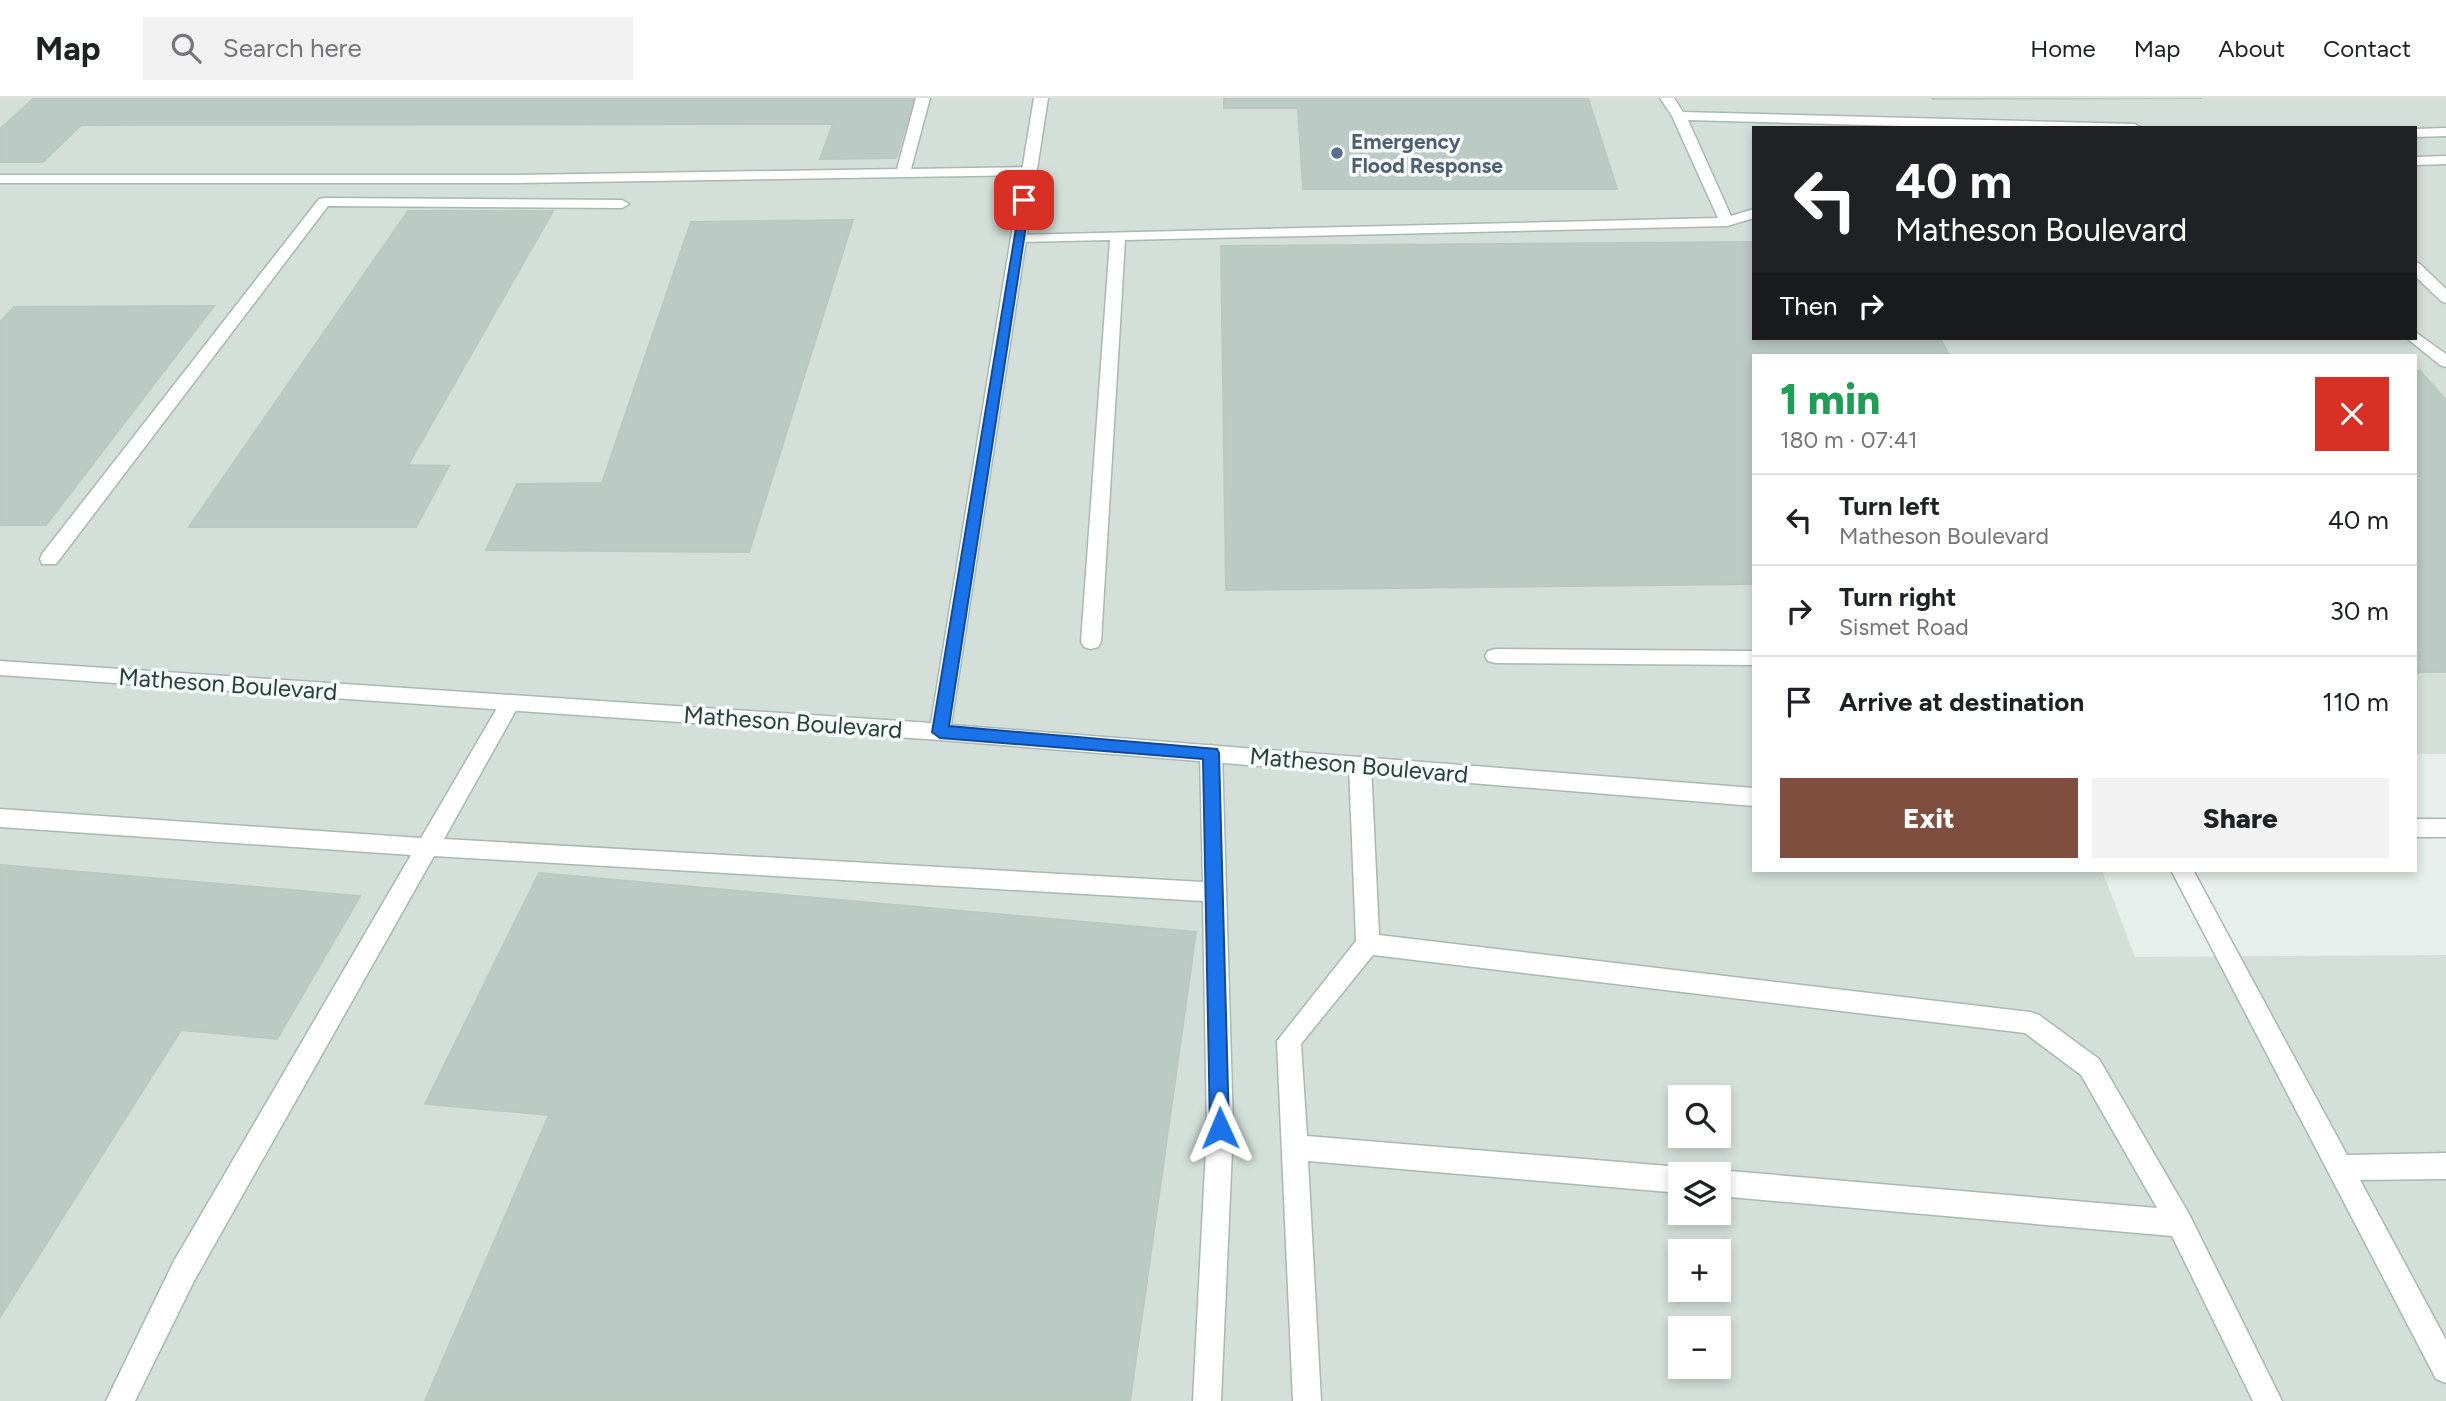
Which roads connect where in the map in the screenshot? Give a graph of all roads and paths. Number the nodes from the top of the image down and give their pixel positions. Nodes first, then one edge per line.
1 (923, 98) edge
2 (1041, 98) edge
3 (1667, 98) edge
4 (1679, 116) junction
5 (2059, 126) edge
6 (2446, 132) edge
7 (2417, 133) edge
8 (2446, 160) edge
9 (2417, 161) edge
10 (1029, 171) junction
11 (903, 173) junction
12 (0, 179) edge
13 (622, 204) dead end
14 (1752, 214) edge
15 (1727, 222) junction
16 (1118, 236) junction
17 (1019, 238) junction
18 (2417, 269) edge
19 (2446, 298) edge
20 (2417, 339) edge
21 (2446, 362) edge
22 (49, 559) dead end
23 (1091, 642) dead end
24 (1495, 656) dead end
25 (1752, 658) edge
26 (0, 668) edge
27 (510, 703) junction
28 (940, 732) junction
29 (1211, 753) junction
30 (1360, 765) junction
31 (1752, 797) edge
32 (0, 818) edge
33 (2417, 828) edge
34 (2446, 828) edge
35 (427, 847) junction
36 (2183, 872) edge
37 (1214, 892) junction
38 (1368, 944) junction
39 (1294, 1147) junction
40 (2446, 1166) edge
41 (2340, 1168) junction
42 (1668, 1179) edge
43 (1731, 1184) edge
44 (2180, 1223) junction
45 (2446, 1368) edge
46 (120, 1401) edge
47 (1207, 1401) edge
48 (1307, 1401) edge
49 (2268, 1401) edge

1 - 11 street
2 - 10 street
3 - 4 street
4 - 5 street
4 - 15 street
6 - 7 street
8 - 9 street
10 - 11 street
10 - 17 street
11 - 12 street
13 - 22 street
14 - 15 street
15 - 16 street
16 - 17 street
16 - 23 street
17 - 28 street
18 - 19 street
20 - 21 street
24 - 25 street
26 - 27 street, Matheson Boulevard
27 - 28 street, Matheson Boulevard
27 - 35 street
28 - 29 street, Matheson Boulevard
29 - 30 street, Matheson Boulevard
29 - 37 street
30 - 31 street, Matheson Boulevard
30 - 38 street
32 - 35 street
33 - 34 street
35 - 37 street
35 - 46 street
36 - 41 street
37 - 47 street
38 - 39 street
38 - 44 street
39 - 42 street
39 - 48 street
40 - 41 street
41 - 45 street
43 - 44 street
44 - 49 street

